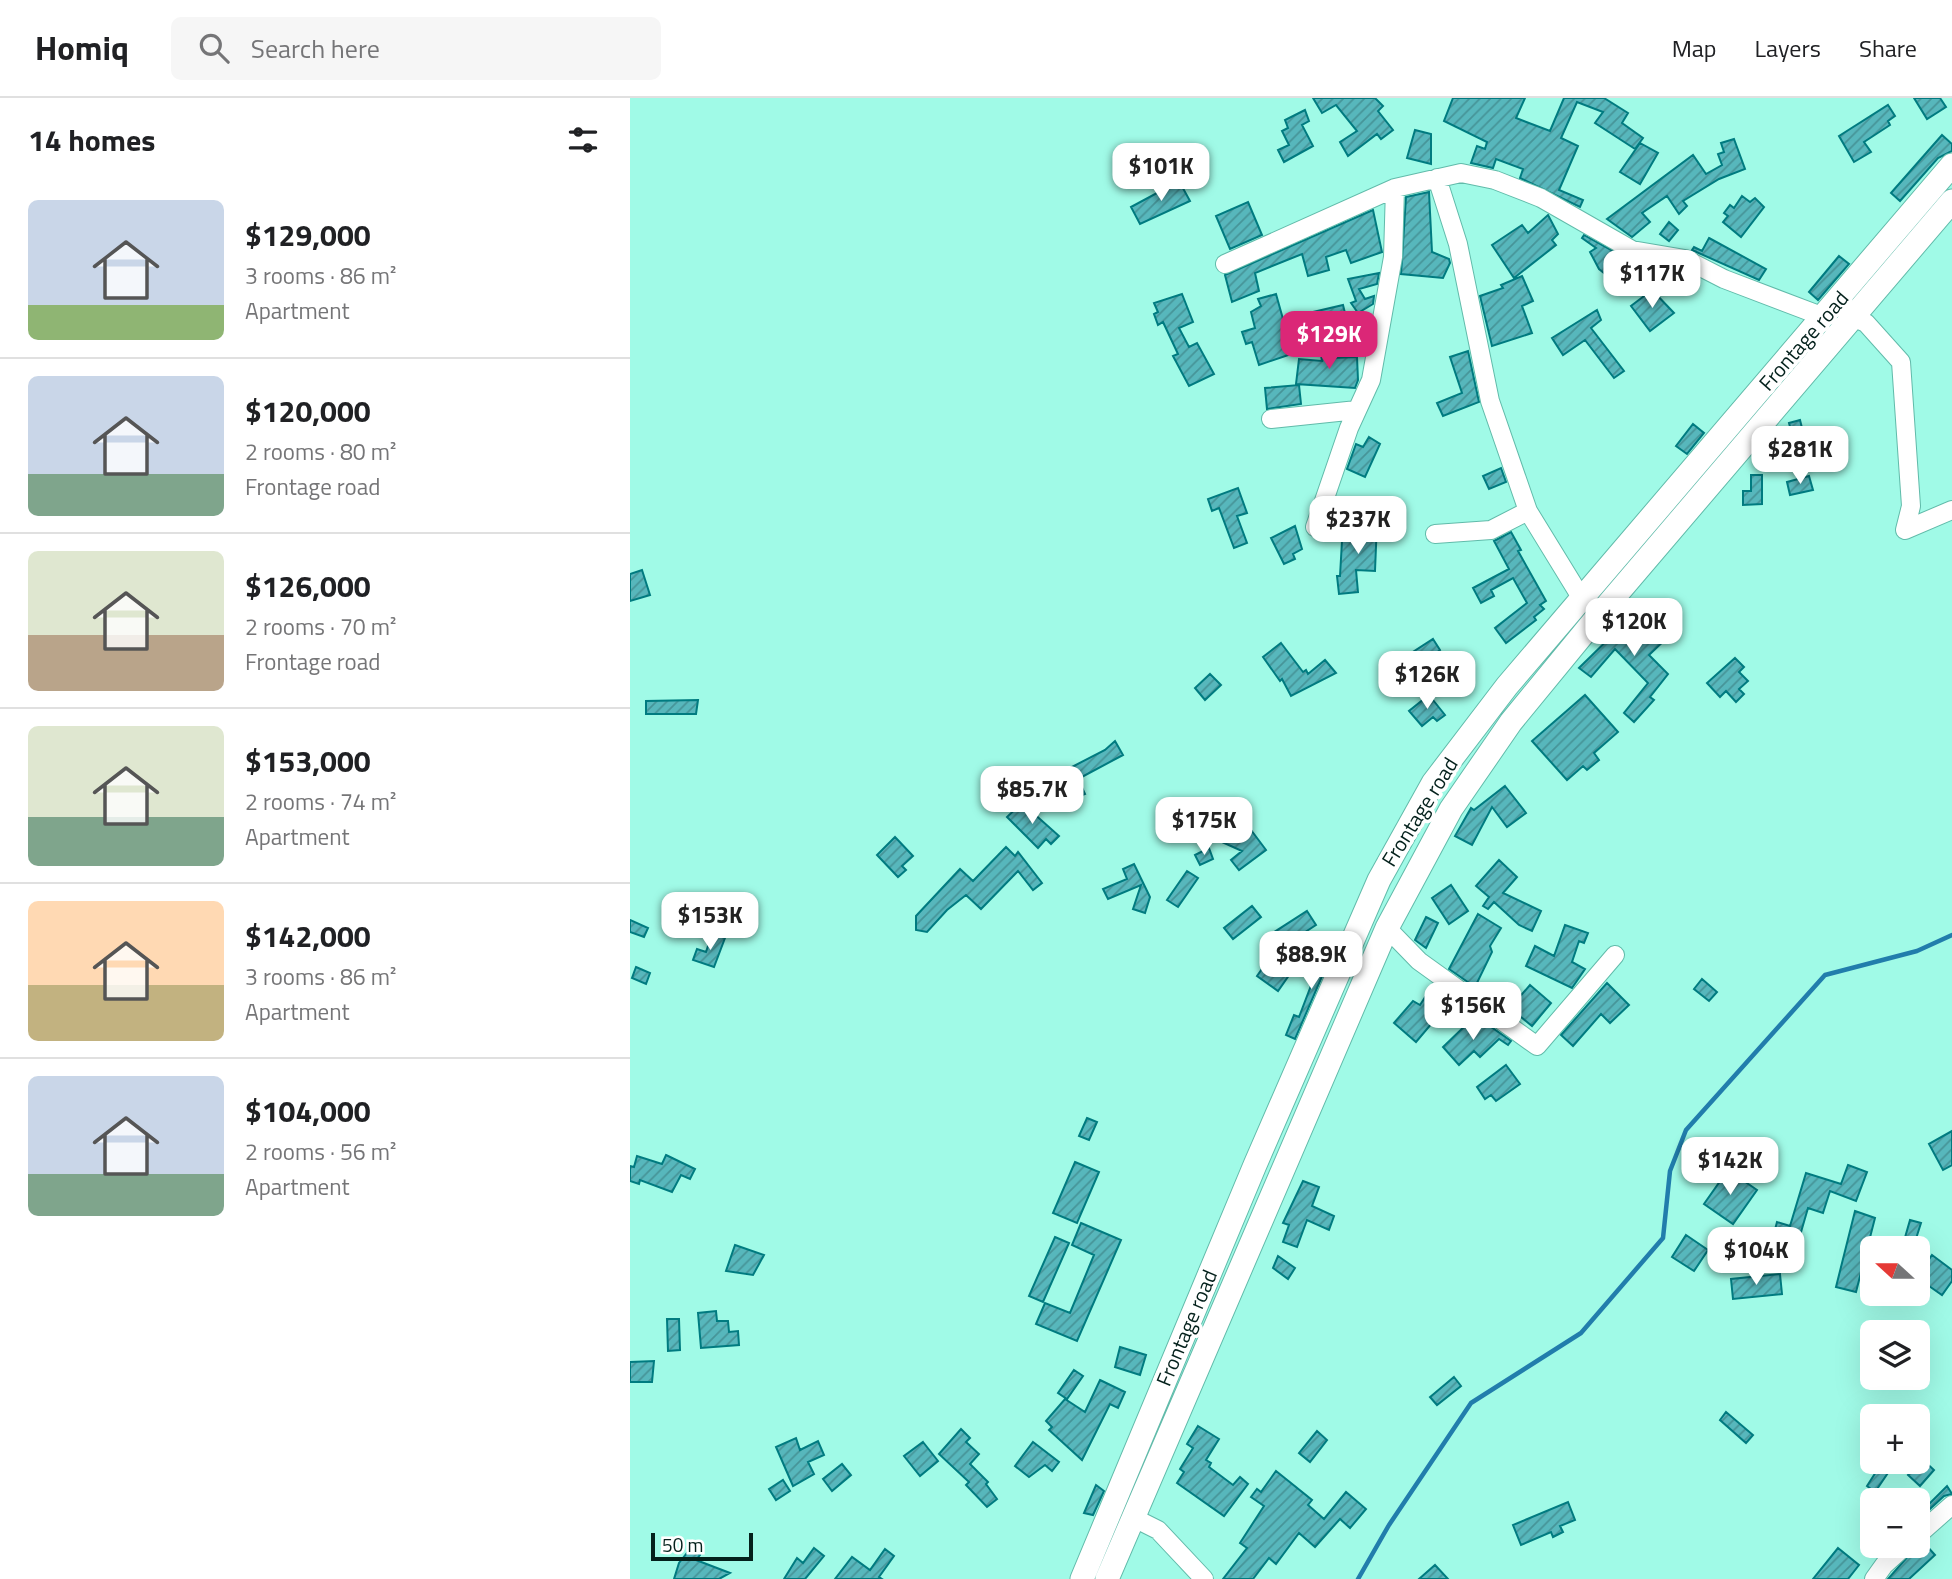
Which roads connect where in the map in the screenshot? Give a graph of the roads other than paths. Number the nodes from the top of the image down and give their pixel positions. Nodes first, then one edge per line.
1 (1952, 165) edge
2 (1437, 178) junction
3 (1395, 188) junction
4 (1952, 201) edge
5 (1225, 264) dead end
6 (1839, 312) junction
7 (1357, 410) junction
8 (1271, 419) dead end
9 (1952, 510) edge
10 (1528, 511) junction
11 (1315, 527) dead end
12 (1435, 534) dead end
13 (1583, 599) junction
14 (1379, 880) junction
15 (1404, 892) junction
16 (1387, 928) junction
17 (1615, 956) dead end
18 (1952, 1505) edge
19 (1134, 1518) junction
20 (1930, 1524) edge
21 (1892, 1558) edge
22 (1082, 1579) edge
23 (1107, 1579) edge
24 (1204, 1579) edge
25 (1874, 1579) edge

1 - 6 main road, Frontage road
2 - 3 street
2 - 6 street
2 - 10 street
3 - 5 street
3 - 7 street
4 - 6 main road
6 - 9 street
6 - 13 main road, Frontage road
6 - 15 main road
7 - 8 street
7 - 11 street
10 - 12 street
10 - 13 street
13 - 14 main road, Frontage road
14 - 15 main road
14 - 22 main road, Frontage road
15 - 16 main road
16 - 17 street
16 - 19 main road
18 - 20 street
19 - 23 main road
19 - 24 street
21 - 25 street

